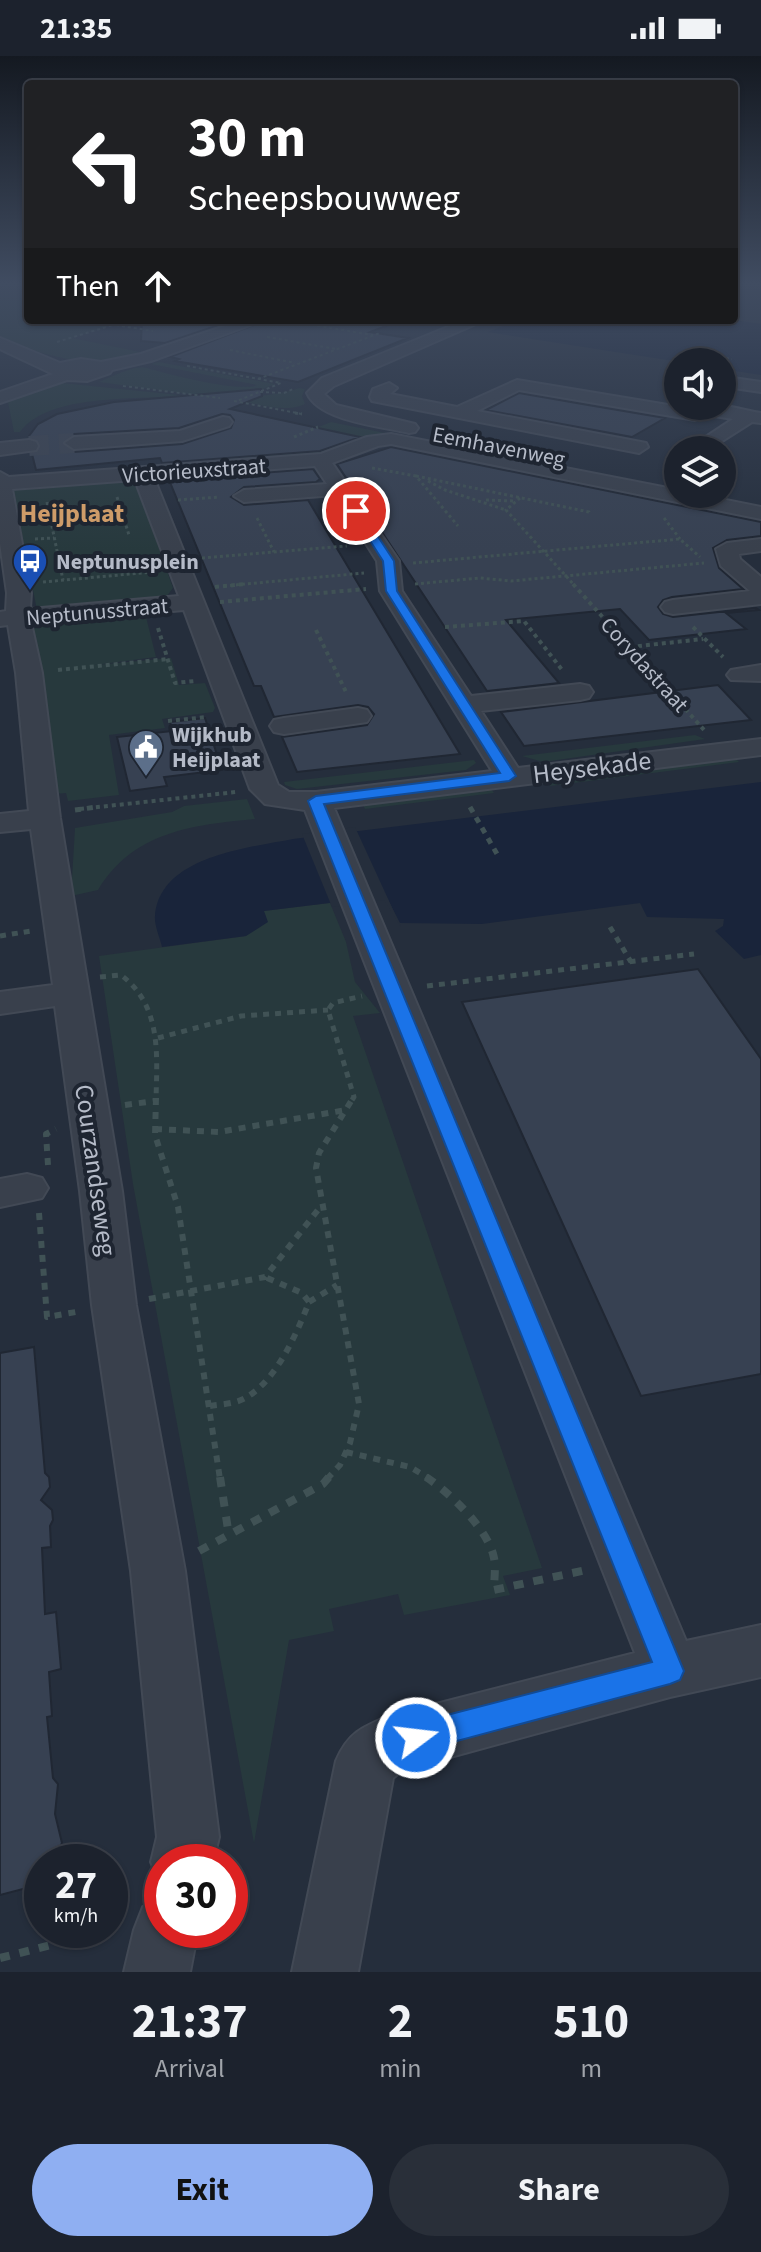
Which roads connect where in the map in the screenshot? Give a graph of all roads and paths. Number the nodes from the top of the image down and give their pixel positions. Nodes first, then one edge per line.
1 (65, 371) edge
2 (75, 371) edge
3 (102, 371) edge
4 (217, 371) edge
5 (277, 371) edge
6 (354, 371) edge
7 (258, 379) junction
8 (736, 383) edge
9 (761, 387) edge
10 (389, 388) dead end
11 (0, 398) edge
12 (236, 401) dead end
13 (664, 410) edge
14 (456, 414) junction
15 (755, 417) edge
16 (687, 420) edge
17 (223, 422) dead end
18 (673, 428) dead end
19 (720, 436) edge
20 (74, 443) tunnel mouth
21 (29, 446) tunnel mouth
22 (0, 449) edge
23 (657, 450) edge
24 (321, 460) junction
25 (606, 467) junction
26 (143, 474) junction
27 (111, 476) junction
28 (416, 476) junction
29 (664, 478) edge
30 (43, 481) junction
31 (0, 482) edge
32 (342, 489) junction
33 (736, 492) edge
34 (244, 496) junction
35 (761, 497) edge
36 (520, 498) junction
37 (481, 499) junction
38 (514, 501) junction
39 (154, 502) junction
40 (506, 510) junction
41 (761, 513) edge
42 (590, 515) dead end
43 (458, 526) dead end
44 (129, 535) dead end
45 (376, 543) junction
46 (761, 545) edge
47 (543, 551) junction
48 (274, 552) junction
49 (182, 575) junction
50 (565, 576) junction
51 (390, 577) junction
52 (63, 580) junction
53 (18, 584) junction
54 (761, 589) edge
55 (761, 597) edge
56 (150, 606) junction
57 (673, 607) joint
58 (9, 618) edge
59 (316, 630) dead end
60 (416, 630) junction
61 (704, 639) junction
62 (629, 647) junction
63 (168, 659) junction
64 (29, 673) junction
65 (751, 674) edge
66 (223, 678) junction
67 (580, 692) joint
68 (464, 705) junction
69 (358, 716) joint
70 (284, 726) dead end
71 (761, 747) edge
72 (725, 752) junction
73 (509, 776) junction
74 (265, 789) junction
75 (469, 806) dead end
76 (322, 814) junction
77 (45, 816) junction
78 (0, 823) edge
79 (497, 854) dead end
80 (610, 927) dead end
81 (694, 954) dead end
82 (631, 962) junction
83 (71, 987) junction
84 (391, 989) junction
85 (0, 1003) edge
86 (328, 1010) junction
87 (158, 1038) junction
88 (347, 1110) junction
89 (155, 1129) junction
90 (265, 1277) dead end
91 (337, 1285) junction
92 (309, 1302) junction
93 (210, 1406) junction
94 (346, 1452) junction
95 (229, 1536) junction
96 (626, 1561) junction
97 (158, 1571) junction
98 (761, 1651) edge
99 (670, 1671) junction
100 (186, 1844) edge
101 (39, 1948) edge
102 (162, 1948) edge
103 (0, 1958) edge
104 (157, 1972) edge
105 (325, 1972) edge

1 - 11 street
2 - 3 street
4 - 7 path
5 - 7 path
6 - 25 street, Eemhavenweg
7 - 12 path
8 - 9 street
10 - 14 street
13 - 14 street
14 - 23 street
15 - 19 street
16 - 18 street
17 - 20 street
21 - 22 street
23 - 25 street
24 - 26 street, Victorieuxstraat
24 - 28 path
24 - 32 street
24 - 41 street, Victorieuxstraat
25 - 29 street, Eemhavenweg
26 - 27 street, Victorieuxstraat
26 - 39 street
27 - 30 street, Victorieuxstraat
27 - 44 path
28 - 36 path
28 - 37 path
28 - 43 path
30 - 31 street, Victorieuxstraat
30 - 52 path
31 - 53 street, Courzandseweg
32 - 34 street
32 - 45 street
33 - 35 street
34 - 39 path
34 - 48 path
36 - 38 path
36 - 42 path
37 - 38 path
37 - 40 path
38 - 40 path
39 - 49 street
40 - 47 path, Corydastraat
45 - 48 path
45 - 51 street
46 - 54 street
47 - 50 path, Corydastraat
47 - 50 path
47 - 51 path
48 - 49 path
49 - 51 path
49 - 51 path
49 - 52 path
49 - 56 street, Neptunusstraat
49 - 66 street
50 - 51 path
50 - 62 path, Corydastraat
51 - 60 street
52 - 53 path
53 - 58 street, Courzandseweg
55 - 57 street
56 - 58 street, Neptunusstraat
56 - 63 path
57 - 61 path
58 - 64 street, Courzandseweg
59 - 69 path
60 - 67 path
60 - 68 street
61 - 62 path
61 - 65 path
62 - 72 path, Corydastraat
63 - 64 path
63 - 66 path
64 - 77 street, Courzandseweg
66 - 74 street
67 - 68 street
68 - 73 street
69 - 70 street
71 - 72 street, Heysekade
72 - 73 street, Heysekade
73 - 76 street, Heysekade
74 - 76 street, Heysekade
74 - 77 path
75 - 79 path
76 - 84 street
77 - 78 street
77 - 83 street, Courzandseweg
80 - 82 path
81 - 82 path
82 - 84 path
83 - 85 street
83 - 87 path
83 - 97 street, Courzandseweg
84 - 86 path
84 - 96 street
86 - 87 path
86 - 88 path
87 - 89 path
88 - 89 path
88 - 91 path
89 - 93 path
90 - 92 path
91 - 92 path
91 - 94 path
92 - 93 path
93 - 95 path
94 - 95 path
94 - 96 path
95 - 97 path
96 - 99 street
97 - 100 street, Courzandseweg
98 - 99 street
99 - 105 street
101 - 103 path
102 - 104 street

